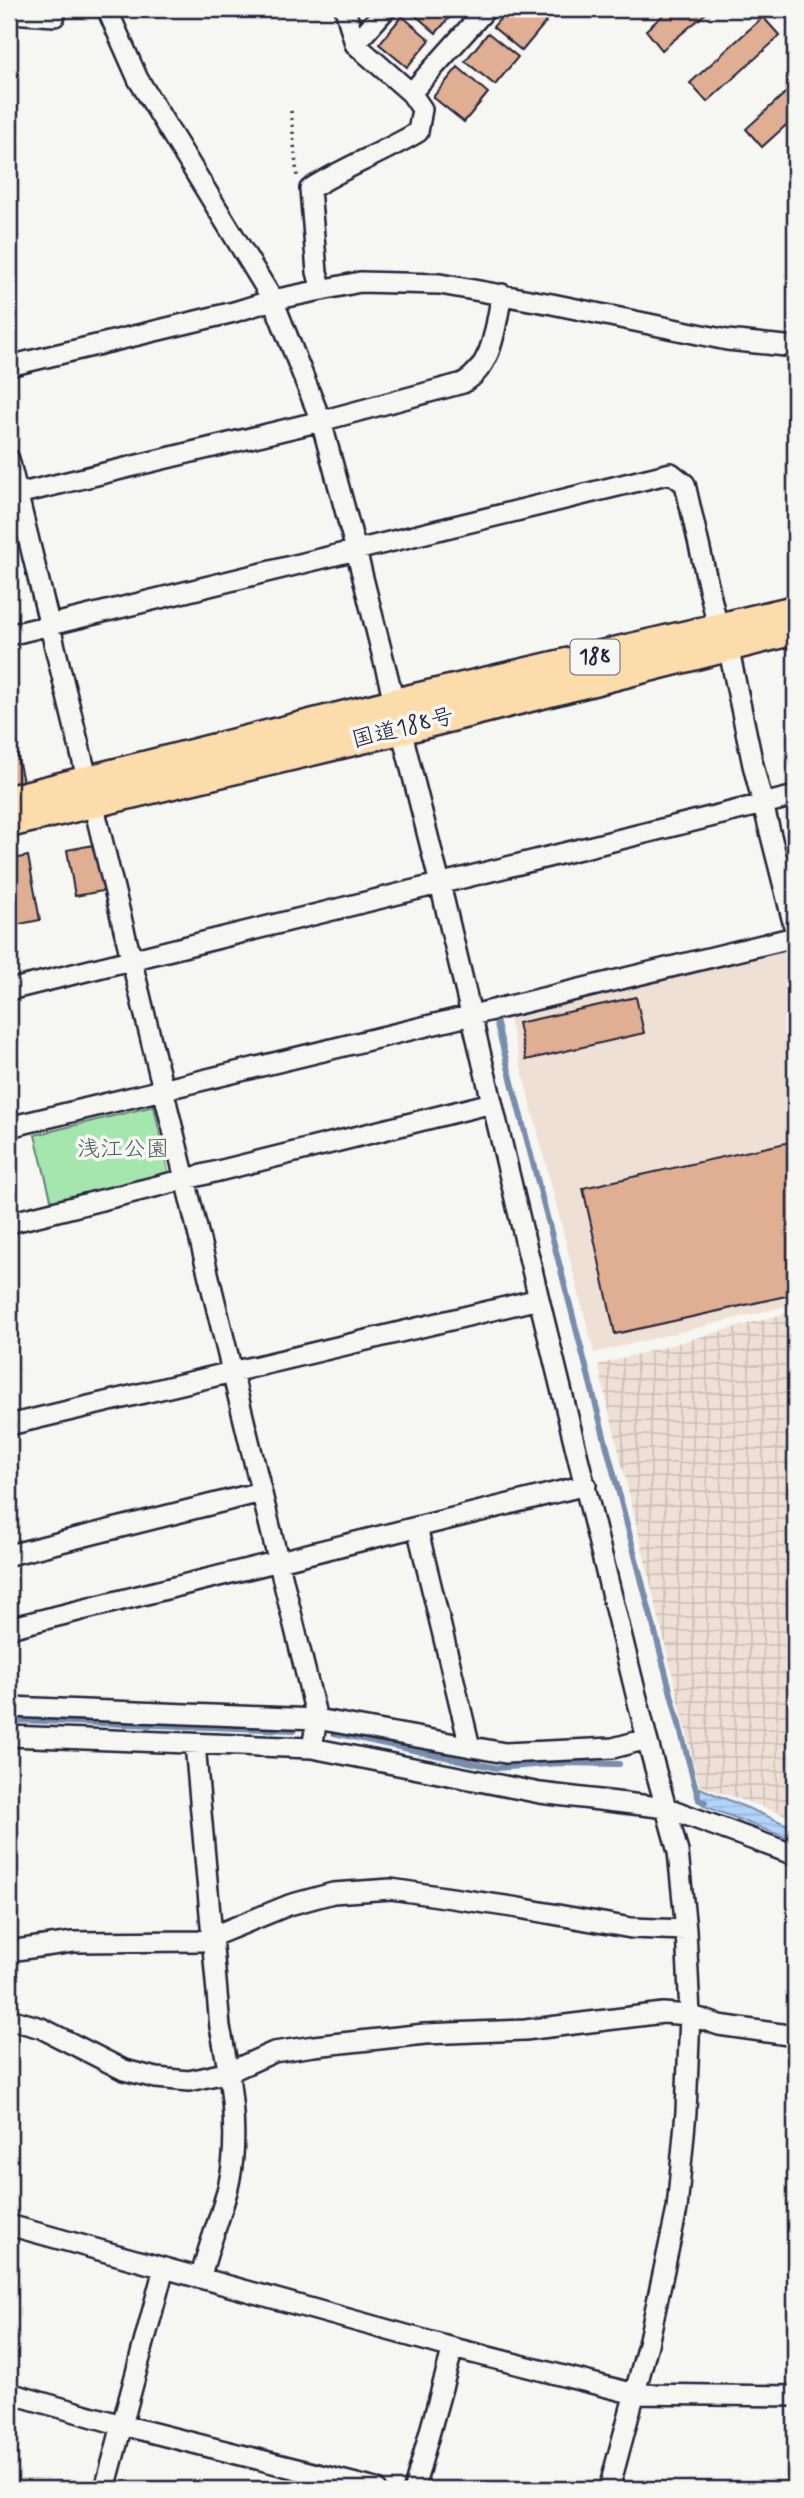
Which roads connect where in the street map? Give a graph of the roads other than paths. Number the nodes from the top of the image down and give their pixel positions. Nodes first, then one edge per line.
1 (54, 9) edge
2 (107, 9) edge
3 (345, 9) edge
4 (386, 9) edge
5 (486, 9) edge
6 (9, 12) edge
7 (355, 44) junction
8 (411, 93) junction
9 (322, 290) junction
10 (502, 295) junction
11 (273, 300) junction
12 (795, 347) edge
13 (9, 366) edge
14 (321, 421) junction
15 (9, 459) edge
16 (13, 495) edge
17 (356, 550) junction
18 (795, 610) edge
19 (50, 625) junction
20 (795, 630) edge
21 (9, 635) edge
22 (723, 637) junction
23 (397, 716) junction
24 (90, 791) junction
25 (795, 796) edge
26 (9, 800) edge
27 (762, 804) junction
28 (9, 823) edge
29 (440, 884) junction
30 (795, 930) edge
31 (795, 937) edge
32 (132, 960) junction
33 (9, 990) edge
34 (471, 1017) junction
35 (164, 1090) junction
36 (492, 1103) junction
37 (9, 1127) edge
38 (186, 1179) junction
39 (9, 1223) edge
40 (539, 1299) junction
41 (232, 1370) junction
42 (9, 1425) edge
43 (586, 1485) junction
44 (261, 1492) junction
45 (417, 1527) junction
46 (9, 1555) edge
47 (279, 1560) junction
48 (9, 1628) edge
49 (9, 1707) edge
50 (317, 1719) junction
51 (9, 1736) edge
52 (647, 1739) junction
53 (195, 1744) junction
54 (470, 1747) junction
55 (312, 1748) junction
56 (667, 1808) junction
57 (795, 1855) edge
58 (686, 1930) junction
59 (214, 1938) junction
60 (9, 1951) edge
61 (690, 2015) junction
62 (9, 2019) edge
63 (795, 2036) edge
64 (229, 2072) junction
65 (9, 2225) edge
66 (164, 2267) junction
67 (201, 2277) junction
68 (453, 2348) junction
69 (9, 2393) edge
70 (635, 2394) junction
71 (795, 2396) edge
72 (122, 2425) junction
73 (104, 2489) edge
74 (376, 2489) edge
75 (414, 2489) edge
76 (609, 2489) edge

1 - 6 street
2 - 11 street
3 - 7 street
4 - 7 street
5 - 8 street
7 - 8 street
8 - 9 street
9 - 10 street
9 - 11 street
10 - 12 street
10 - 14 street
11 - 13 street
11 - 14 street
14 - 16 street
14 - 17 street
15 - 16 street
16 - 19 street
17 - 19 street
17 - 22 street
17 - 23 street
18 - 22 highway, 国道188号 / 188
19 - 21 street
19 - 24 street
20 - 22 highway, 国道188号 / 188
22 - 23 highway, 国道188号 / 188
22 - 27 street
23 - 24 highway, 国道188号 / 188
23 - 29 street
24 - 26 highway, 国道188号 / 188
24 - 28 highway, 国道188号 / 188
24 - 32 street
25 - 27 street
27 - 29 street
27 - 30 street
29 - 32 street
29 - 34 street
31 - 34 street
32 - 33 street
32 - 35 street
34 - 35 street
34 - 36 street
35 - 37 street
35 - 38 street
36 - 38 street
36 - 40 street
38 - 39 street
38 - 41 street
40 - 41 street
40 - 43 street
41 - 42 street
41 - 44 street
43 - 45 street
43 - 52 street
44 - 46 street
44 - 47 street
45 - 47 street
45 - 54 street
47 - 48 street
47 - 50 street
49 - 50 street
50 - 54 street
50 - 55 street
51 - 53 street
52 - 54 street
52 - 56 street
53 - 55 street
53 - 59 street
55 - 56 street
56 - 57 street
56 - 58 street
58 - 59 street
58 - 61 street
59 - 60 street
59 - 64 street
61 - 63 street
61 - 64 street
61 - 70 street
62 - 64 street
64 - 67 street
65 - 66 street
66 - 67 street
66 - 72 street
67 - 68 street
68 - 70 street
68 - 75 street
69 - 72 street
70 - 71 street
70 - 76 street
72 - 73 street
72 - 74 street

